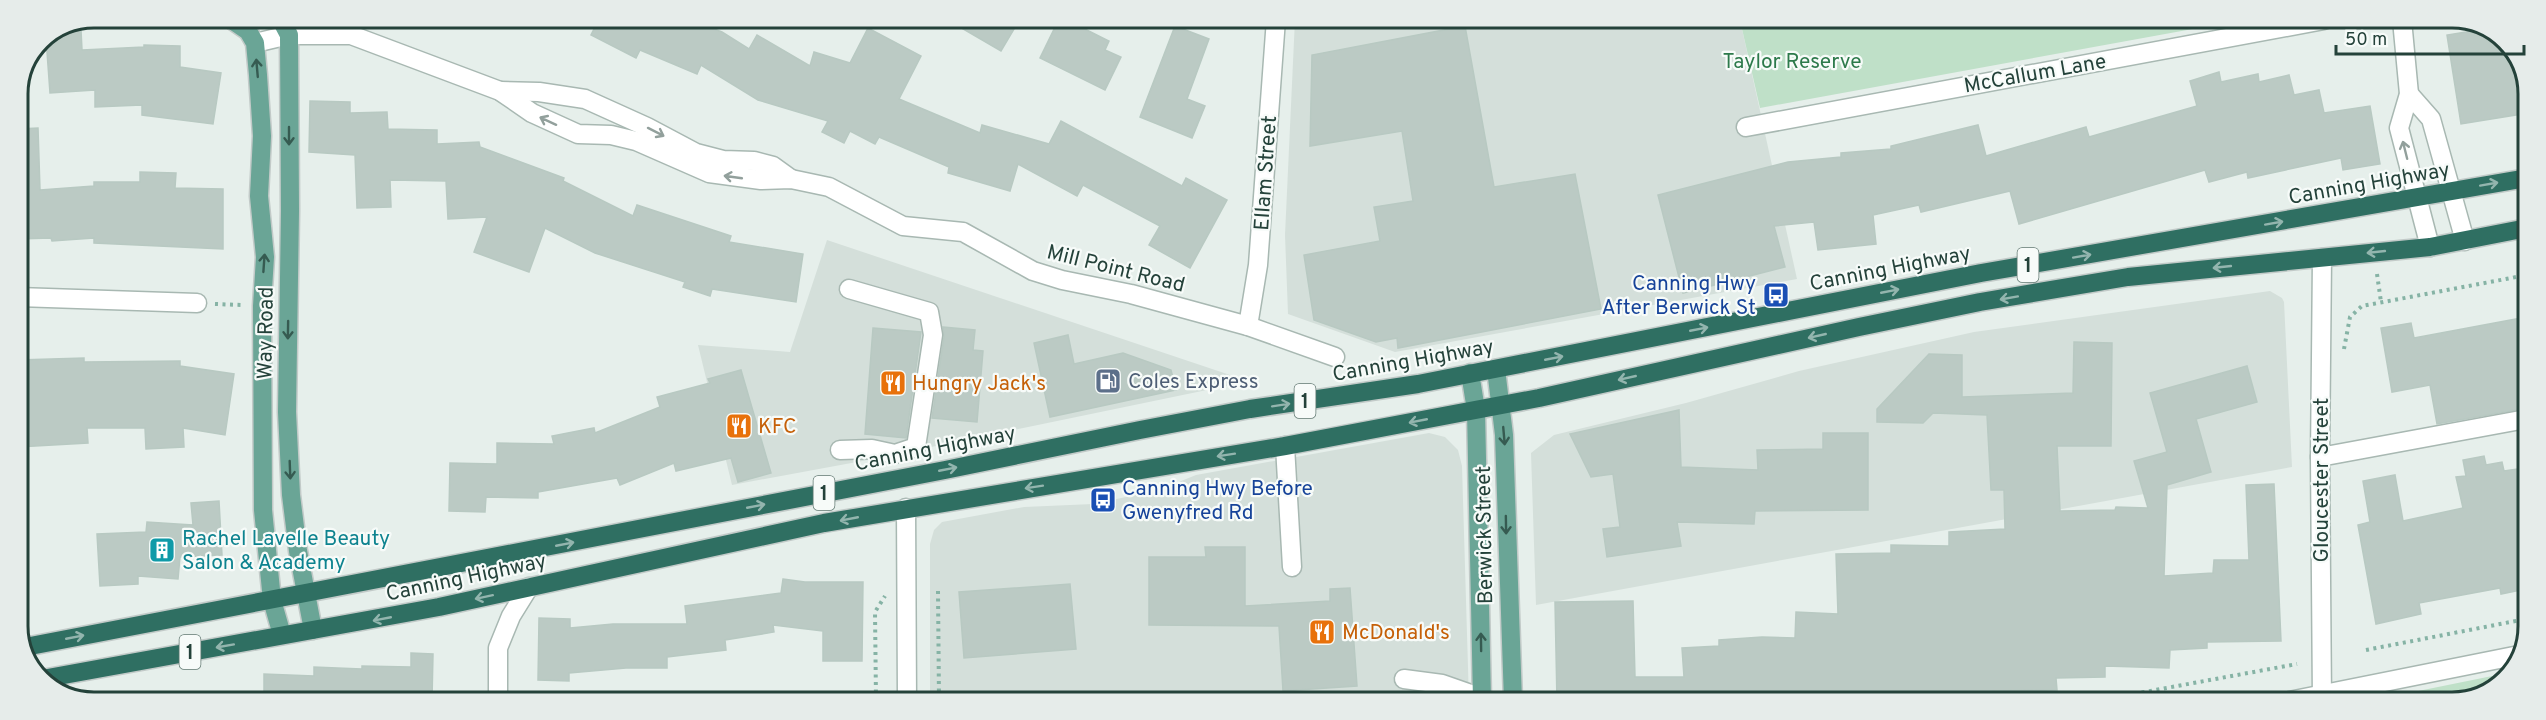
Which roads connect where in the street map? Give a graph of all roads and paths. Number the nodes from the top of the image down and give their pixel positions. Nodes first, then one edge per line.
1 (244, 28) edge
2 (285, 28) edge
3 (1275, 28) edge
4 (2281, 28) edge
5 (2403, 28) edge
6 (289, 35) junction
7 (255, 43) junction
8 (500, 91) junction
9 (2409, 94) junction
10 (1746, 127) dead end
11 (631, 131) junction
12 (2517, 180) edge
13 (2450, 191) junction
14 (2416, 198) junction
15 (2517, 230) edge
16 (2466, 240) junction
17 (2430, 247) junction
18 (2322, 258) junction
19 (2377, 274) dead end
20 (2517, 277) edge
21 (849, 289) dead end
22 (28, 297) edge
23 (2381, 302) junction
24 (197, 303) dead end
25 (1248, 326) junction
26 (2344, 351) dead end
27 (1335, 357) dead end
28 (1496, 369) junction
29 (1470, 373) junction
30 (1500, 405) junction
31 (1476, 410) junction
32 (2518, 421) edge
33 (1285, 446) junction
34 (840, 450) dead end
35 (2320, 457) junction
36 (906, 508) junction
37 (1292, 567) dead end
38 (529, 587) junction
39 (938, 591) dead end
40 (306, 593) junction
41 (886, 593) dead end
42 (272, 600) junction
43 (2518, 621) edge
44 (313, 630) junction
45 (282, 635) junction
46 (32, 646) edge
47 (2366, 650) dead end
48 (2510, 657) edge
49 (2297, 664) dead end
50 (53, 677) edge
51 (1404, 680) dead end
52 (498, 692) edge
53 (876, 692) edge
54 (907, 692) edge
55 (939, 692) edge
56 (1462, 692) edge
57 (1482, 692) edge
58 (1513, 692) edge
59 (2144, 692) edge
60 (2322, 692) edge
61 (2353, 692) edge

1 - 7 main road
2 - 6 main road
3 - 25 street, Ellam Street
4 - 10 street, McCallum Lane
5 - 9 street
6 - 7 street, Mill Point Road
6 - 8 street, Mill Point Road
6 -> 40 main road, Way Road
42 -> 7 main road, Way Road
8 - 11 street, Mill Point Road
11 -> 8 street, Mill Point Road
9 - 13 street
14 -> 9 street
11 - 25 street, Mill Point Road
13 -> 12 highway, Canning Highway / 1
13 - 14 highway, Canning Highway / 1
13 - 16 street
14 - 17 street
28 -> 14 highway, Canning Highway / 1
15 - 16 highway, Canning Highway / 1
16 - 17 highway, Canning Highway / 1
17 -> 18 highway, Canning Highway / 1
18 -> 30 highway, Canning Highway / 1
18 - 35 street, Gloucester Street
19 - 23 path
20 - 23 path
21 - 34 street
22 - 24 street
23 - 26 path
25 - 27 street, Mill Point Road
28 - 29 highway, Canning Highway / 1
28 - 30 main road, Berwick Street
29 - 31 main road, Berwick Street
40 -> 29 highway, Canning Highway / 1
30 - 31 highway, Canning Highway / 1
30 -> 58 main road, Berwick Street
31 -> 33 highway, Canning Highway / 1
57 -> 31 main road, Berwick Street
32 - 35 street
33 -> 36 highway, Canning Highway / 1
33 - 37 street
35 - 60 street, Gloucester Street
36 -> 38 highway, Canning Highway / 1
36 - 54 street
38 -> 44 highway, Canning Highway / 1
38 - 52 street
39 - 55 path
40 - 42 highway, Canning Highway / 1
40 - 44 main road, Way Road
41 - 53 path
42 - 45 main road, Way Road
46 -> 42 highway, Canning Highway / 1
43 - 47 path
44 - 45 highway, Canning Highway / 1
45 -> 50 highway, Canning Highway / 1
48 - 61 street
49 - 59 path
51 - 56 street

